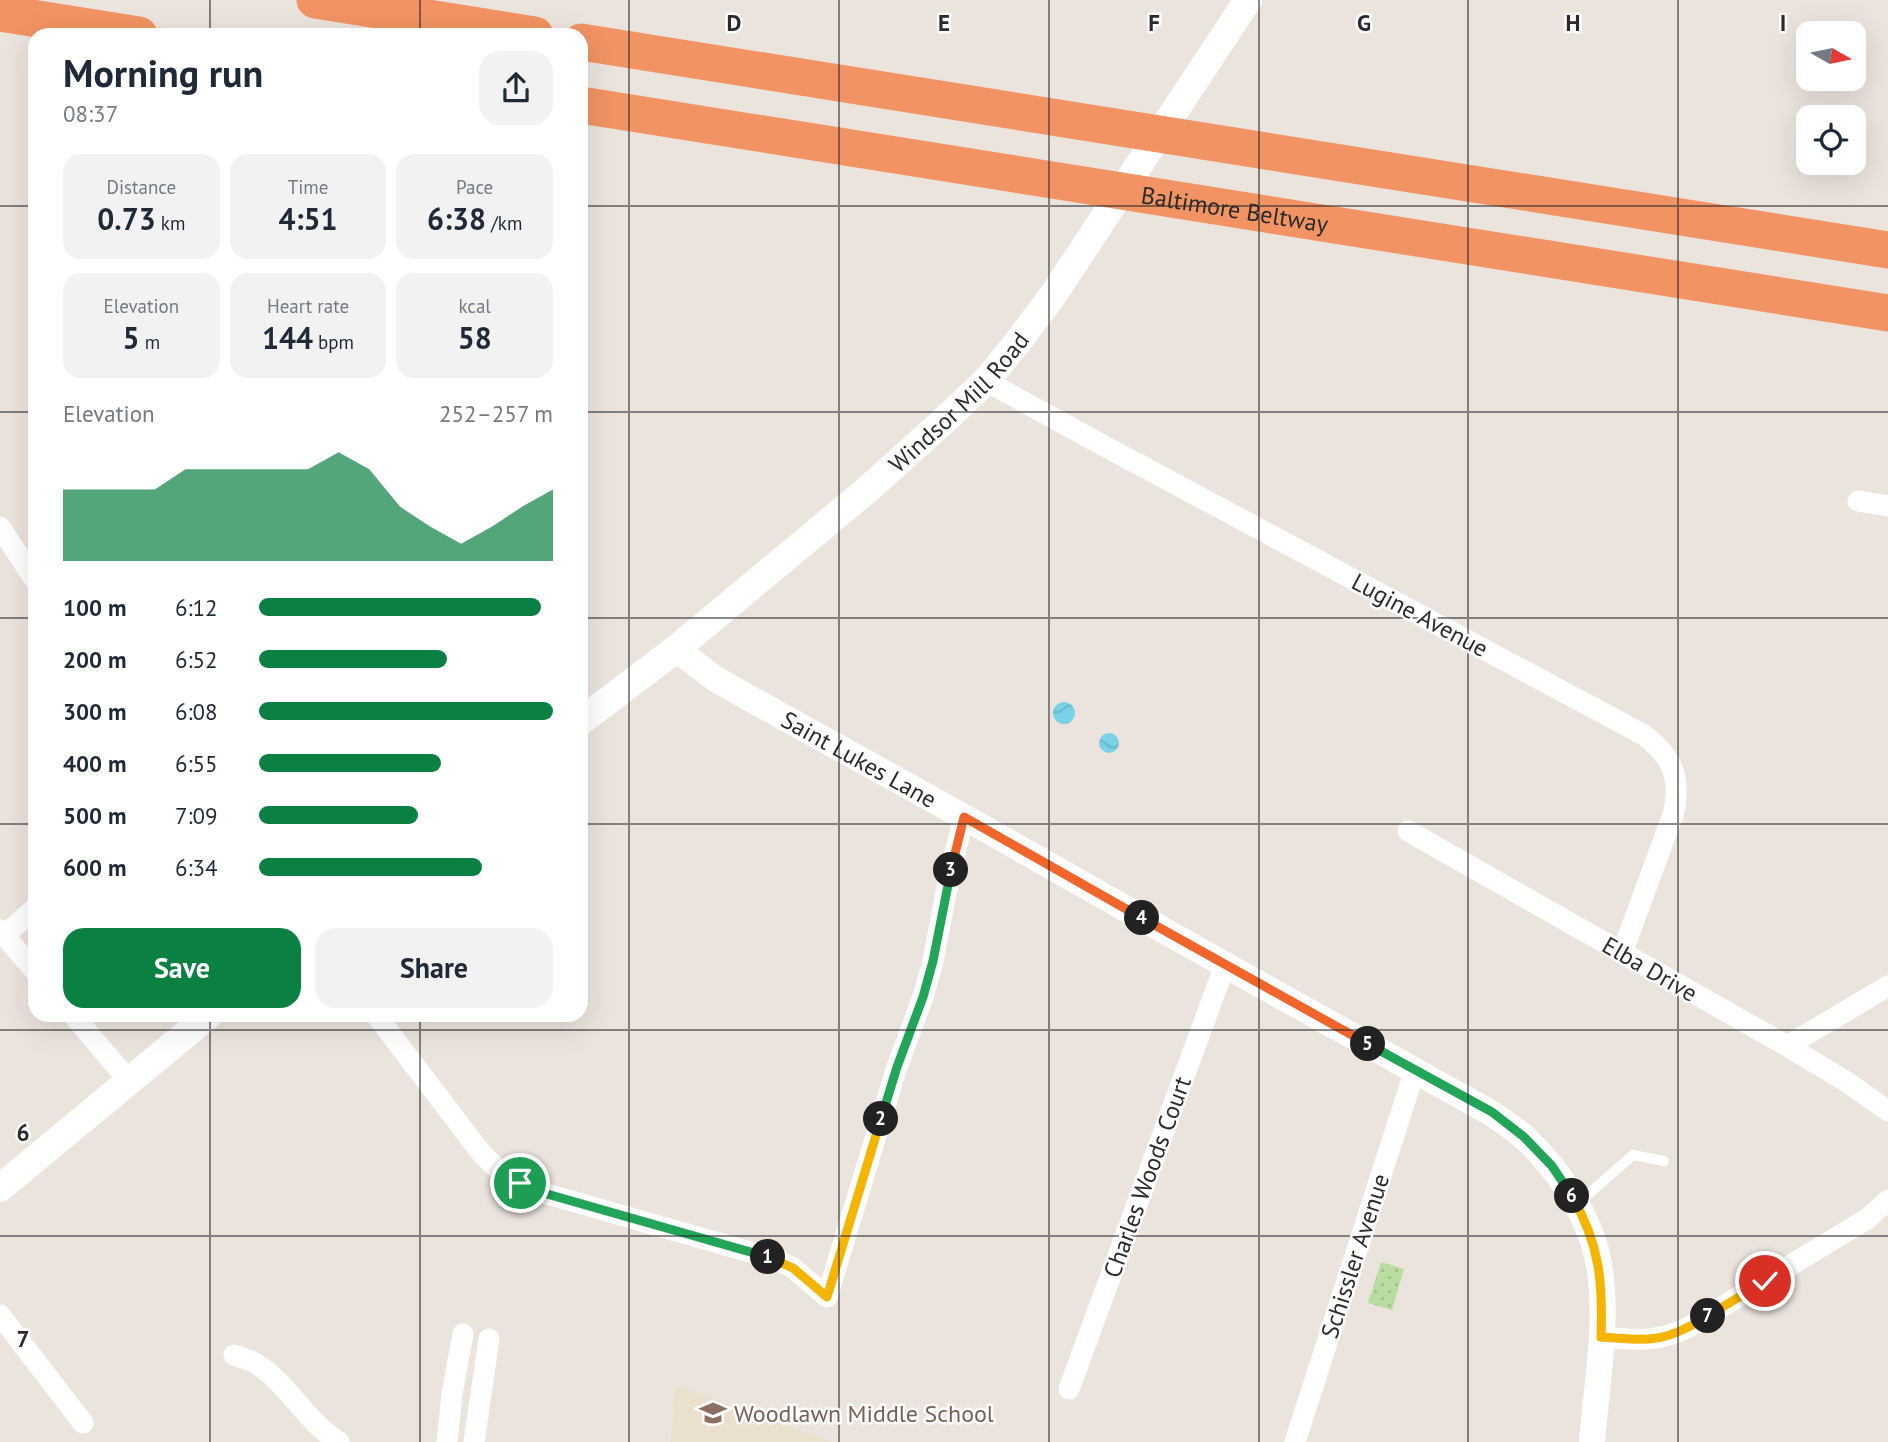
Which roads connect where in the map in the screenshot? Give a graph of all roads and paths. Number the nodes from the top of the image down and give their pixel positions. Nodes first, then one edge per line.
1 (315, 0) edge
2 (1248, 0) edge
3 (0, 13) edge
4 (95, 28) edge
5 (491, 28) edge
6 (588, 43) edge
7 (588, 106) edge
8 (1888, 250) edge
9 (1888, 313) edge
10 (986, 381) junction
11 (1858, 501) dead end
12 (1888, 506) edge
13 (0, 527) edge
14 (28, 569) edge
15 (676, 649) junction
16 (588, 716) edge
17 (964, 817) junction
18 (1408, 831) dead end
19 (28, 913) edge
20 (2, 932) edge
21 (1622, 953) junction
22 (28, 963) edge
23 (1225, 965) junction
24 (1888, 986) edge
25 (79, 1022) edge
26 (200, 1022) edge
27 (381, 1022) edge
28 (1787, 1046) junction
29 (1415, 1070) junction
30 (128, 1080) junction
31 (1888, 1111) edge
32 (1664, 1161) dead end
33 (0, 1188) edge
34 (1888, 1200) edge
35 (1576, 1205) junction
36 (0, 1315) edge
37 (463, 1334) dead end
38 (1601, 1337) junction
39 (489, 1339) dead end
40 (234, 1356) dead end
41 (1069, 1389) dead end
42 (83, 1423) dead end
43 (339, 1442) edge
44 (447, 1442) edge
45 (474, 1442) edge
46 (1295, 1442) edge
47 (1592, 1442) edge

1 - 5 highway
2 - 10 main road, Windsor Mill Road
3 - 4 highway
6 - 8 highway
7 - 9 highway, Baltimore Beltway
10 - 15 main road, Windsor Mill Road
10 - 21 street, Lugine Avenue
11 - 12 street
13 - 14 street
15 - 16 main road, Windsor Mill Road
15 - 17 street, Saint Lukes Lane
17 - 23 street, Saint Lukes Lane
17 - 27 street
18 - 21 street, Elba Drive
19 - 20 street
20 - 22 street
21 - 28 street, Elba Drive
23 - 29 street, Saint Lukes Lane
23 - 41 street, Charles Woods Court
24 - 28 street
25 - 30 street
26 - 30 main road
28 - 31 street, Elba Drive
29 - 35 street, Saint Lukes Lane
29 - 46 street, Schissler Avenue
30 - 33 main road
32 - 35 lane
34 - 38 street
35 - 38 street, Saint Lukes Lane
36 - 42 street
37 - 44 street
38 - 47 street, Saint Lukes Lane
39 - 45 street
40 - 43 street

